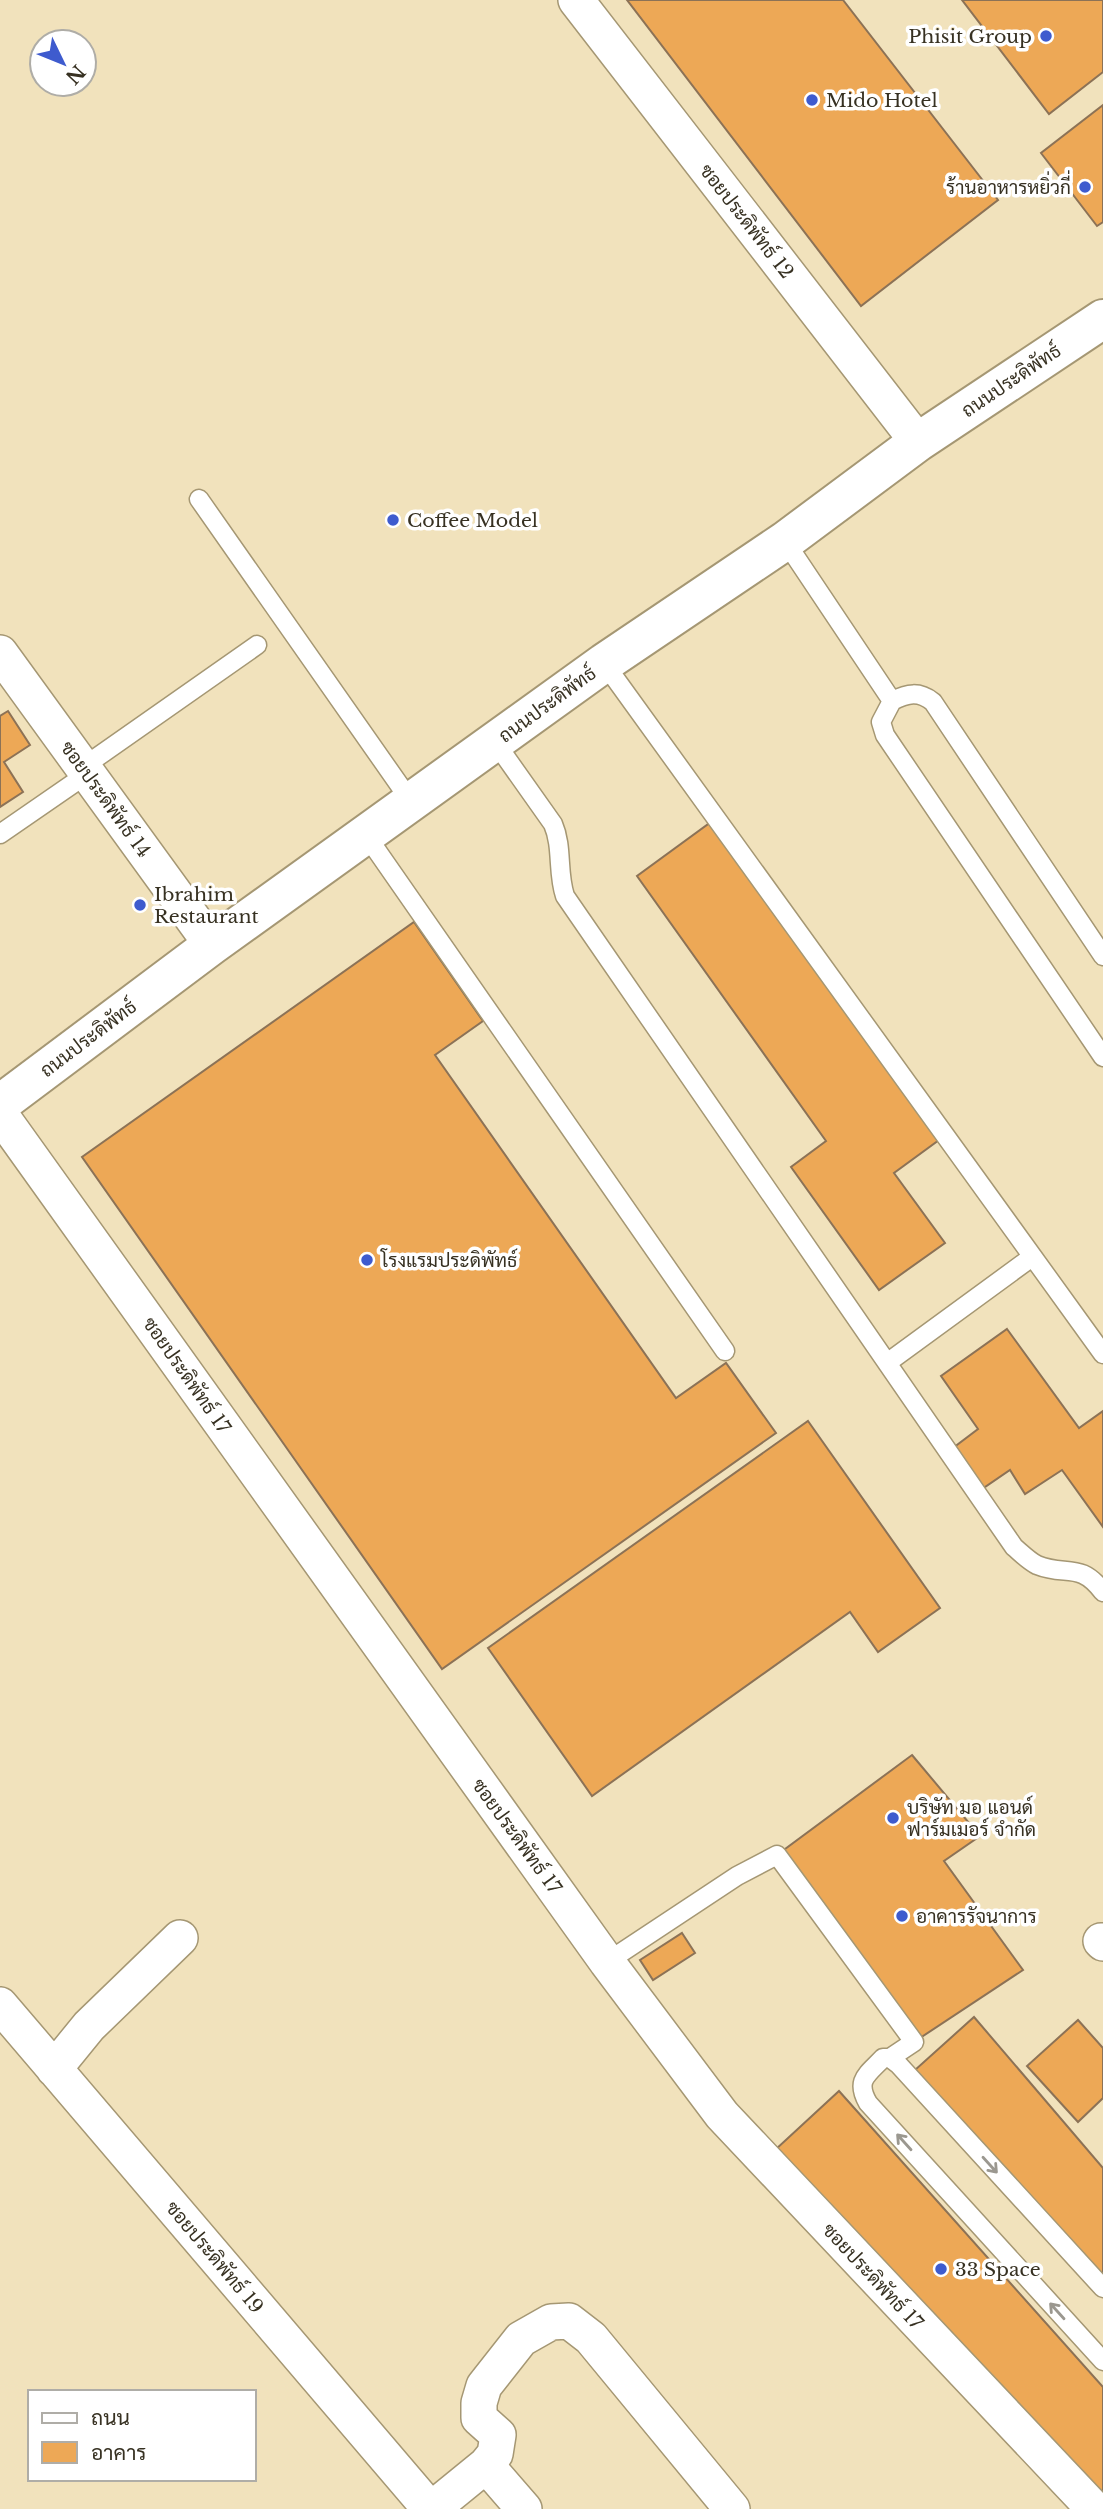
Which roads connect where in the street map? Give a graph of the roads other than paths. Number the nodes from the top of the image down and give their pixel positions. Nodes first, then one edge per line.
1 (576, 0) edge
2 (1103, 319) edge
3 (918, 442) junction
4 (198, 499) dead end
5 (785, 541) junction
6 (257, 645) dead end
7 (0, 653) edge
8 (604, 663) junction
9 (892, 701) junction
10 (495, 741) junction
11 (85, 770) junction
12 (412, 803) junction
13 (0, 834) edge
14 (366, 835) junction
15 (212, 945) junction
16 (1103, 956) edge
17 (1103, 1057) edge
18 (0, 1104) edge
19 (0, 1114) edge
20 (1032, 1257) junction
21 (725, 1351) dead end
22 (1103, 1354) edge
23 (887, 1363) junction
24 (1103, 1592) edge
25 (180, 1938) dead end
26 (607, 1962) junction
27 (0, 2005) edge
28 (890, 2058) junction
29 (54, 2069) junction
30 (1103, 2288) edge
31 (1103, 2361) edge
32 (486, 2465) junction
33 (431, 2509) edge
34 (524, 2509) edge
35 (732, 2509) edge
36 (1094, 2509) edge

1 - 3 street, ซอยประดิพัทธ์ 12
2 - 3 main road, ถนนประดิพัทธ์
3 - 5 main road, ถนนประดิพัทธ์
4 - 12 lane
5 - 8 main road, ถนนประดิพัทธ์
5 - 9 lane
6 - 11 lane
7 - 11 street, ซอยประดิพัทธ์ 14
8 - 10 main road, ถนนประดิพัทธ์
8 - 20 lane
9 - 16 lane
9 - 17 lane
10 - 12 main road, ถนนประดิพัทธ์
10 - 23 lane
11 - 13 lane
11 - 15 street, ซอยประดิพัทธ์ 14
12 - 14 main road, ถนนประดิพัทธ์
14 - 15 main road, ถนนประดิพัทธ์
14 - 21 lane
15 - 18 main road, ถนนประดิพัทธ์
19 - 26 street, ซอยประดิพัทธ์ 17
20 - 22 lane
20 - 23 lane
23 - 24 lane
25 - 29 street
26 - 28 lane
26 - 36 street, ซอยประดิพัทธ์ 17
27 - 29 street, ซอยประดิพัทธ์ 19
28 -> 30 lane
31 -> 28 lane
29 - 33 street, ซอยประดิพัทธ์ 19
32 - 33 street
32 - 34 street
32 - 35 street

